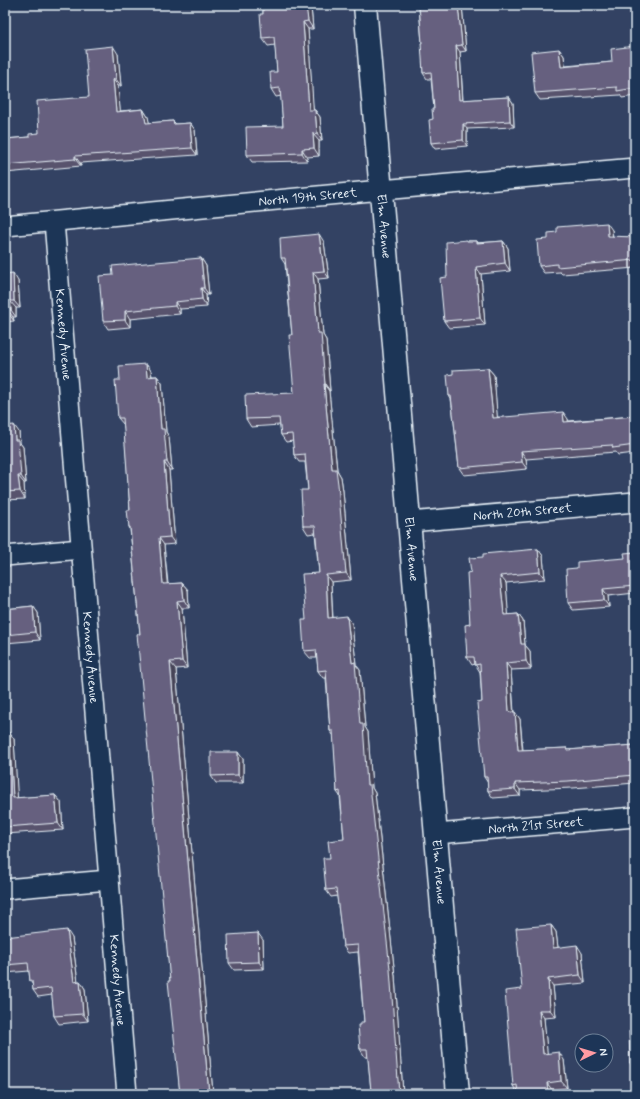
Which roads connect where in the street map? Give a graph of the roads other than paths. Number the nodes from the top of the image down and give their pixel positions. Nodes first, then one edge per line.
1 (365, 5) edge
2 (635, 168) edge
3 (381, 190) junction
4 (54, 222) junction
5 (5, 226) edge
6 (635, 502) edge
7 (410, 522) junction
8 (81, 549) junction
9 (5, 556) edge
10 (635, 817) edge
11 (436, 834) junction
12 (109, 880) junction
13 (5, 889) edge
14 (127, 1094) edge
15 (458, 1094) edge

1 - 3 street, Elm Avenue
2 - 3 street, North 19th Street
3 - 4 street, North 19th Street
3 - 7 street, Elm Avenue
4 - 5 street, North 19th Street
4 - 8 street, Kennedy Avenue
6 - 7 street, North 20th Street
7 - 11 street, Elm Avenue
8 - 9 street
8 - 12 street, Kennedy Avenue
10 - 11 street, North 21st Street
11 - 15 street, Elm Avenue
12 - 13 street
12 - 14 street, Kennedy Avenue

